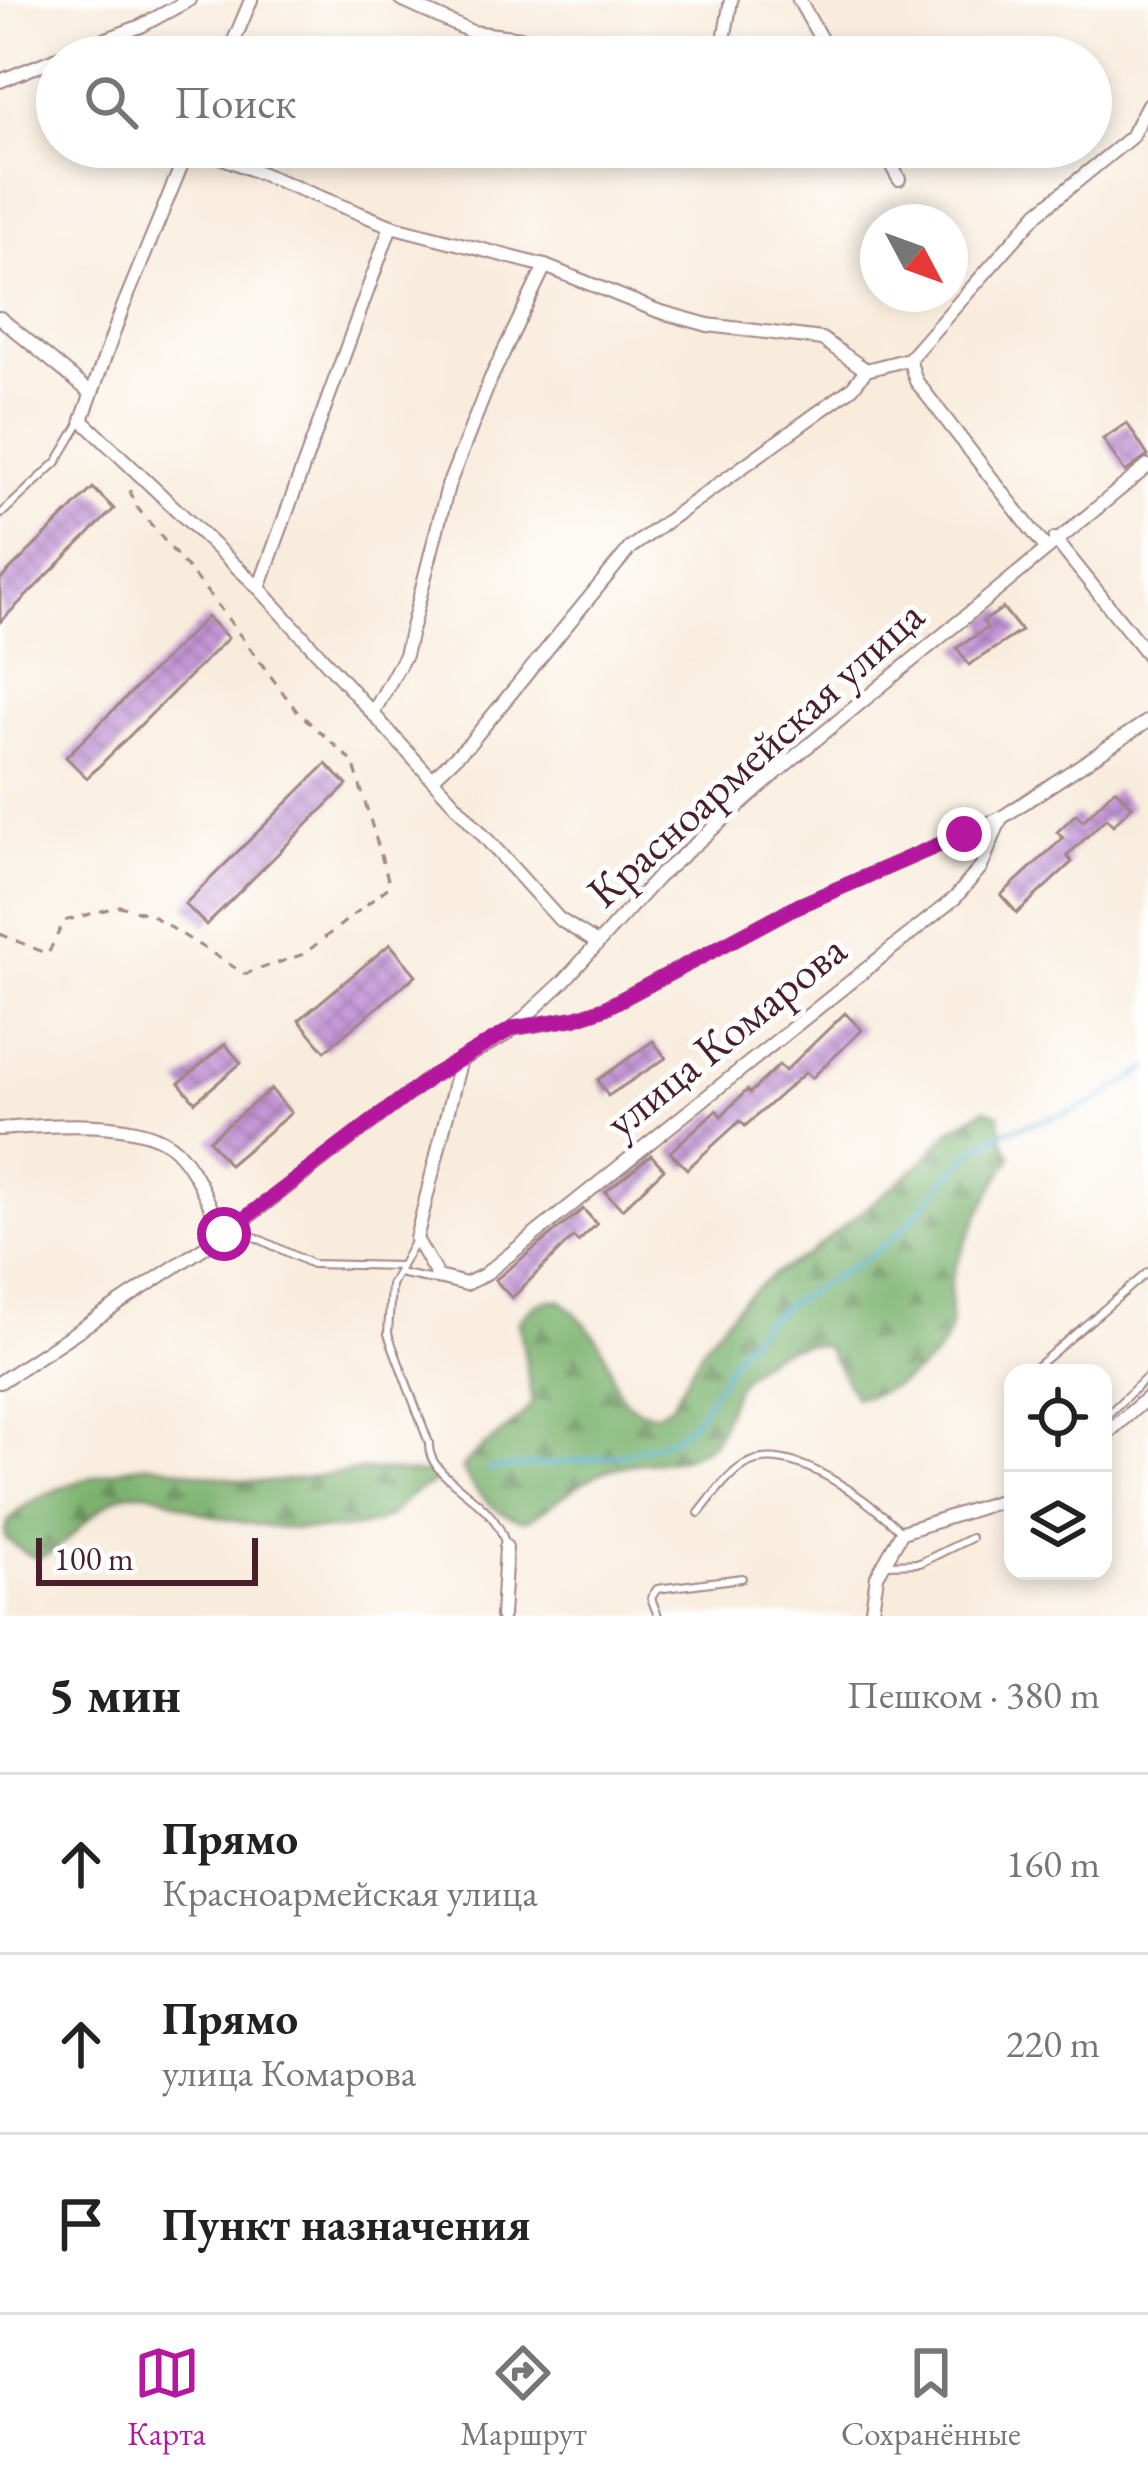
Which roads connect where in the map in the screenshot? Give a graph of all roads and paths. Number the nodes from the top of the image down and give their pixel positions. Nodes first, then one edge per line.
1 (189, 0) edge
2 (251, 0) edge
3 (401, 0) edge
4 (731, 0) edge
5 (799, 0) edge
6 (115, 36) edge
7 (236, 36) edge
8 (505, 36) edge
9 (725, 36) edge
10 (819, 36) edge
11 (36, 66) edge
12 (0, 81) edge
13 (1148, 104) edge
14 (1112, 152) edge
15 (183, 168) edge
16 (245, 168) edge
17 (893, 168) edge
18 (1092, 168) edge
19 (899, 179) dead end
20 (391, 226) junction
21 (545, 266) junction
22 (0, 318) edge
23 (909, 359) junction
24 (866, 370) junction
25 (92, 393) junction
26 (82, 420) junction
27 (120, 455) junction
28 (1148, 466) edge
29 (0, 515) edge
30 (1050, 543) junction
31 (259, 588) junction
32 (1148, 655) edge
33 (373, 713) junction
34 (1148, 722) edge
35 (432, 778) junction
36 (1001, 818) junction
37 (0, 934) edge
38 (597, 943) junction
39 (513, 1028) junction
40 (460, 1062) junction
41 (0, 1130) edge
42 (229, 1230) junction
43 (416, 1239) junction
44 (399, 1269) junction
45 (1148, 1272) edge
46 (448, 1282) junction
47 (1039, 1364) edge
48 (1148, 1376) edge
49 (0, 1382) edge
50 (1148, 1397) edge
51 (1112, 1410) edge
52 (1112, 1429) edge
53 (1004, 1500) edge
54 (699, 1513) dead end
55 (902, 1532) junction
56 (971, 1538) dead end
57 (506, 1546) joint
58 (884, 1564) junction
59 (742, 1578) dead end
60 (502, 1616) edge
61 (658, 1616) edge
62 (871, 1616) edge

1 - 6 street
2 - 7 street
3 - 8 street
4 - 9 street
5 - 10 street
11 - 12 street
13 - 14 street
15 - 25 street
16 - 20 street
17 - 19 street
18 - 23 street
20 - 21 street
20 - 31 street
21 - 24 street
21 - 33 street
22 - 25 street
23 - 24 street
23 - 30 street
24 - 35 street
25 - 26 street
26 - 27 street
26 - 29 lane
27 - 31 street
27 - 37 path
28 - 30 street, Красноармейская улица
30 - 32 street
30 - 38 street, Красноармейская улица
31 - 33 street
33 - 35 street
34 - 36 street, улица Комарова
35 - 38 street
36 - 39 street, улица Комарова
36 - 46 street, улица Комарова
38 - 39 street, Красноармейская улица
39 - 40 street, Красноармейская улица
40 - 42 street, Красноармейская улица
40 - 43 street
41 - 42 street
42 - 44 lane
42 - 49 street, Красноармейская улица
43 - 44 lane
43 - 46 street
44 - 46 lane
44 - 57 lane
45 - 47 lane
48 - 51 lane
50 - 52 street
53 - 55 street
54 - 55 lane
55 - 58 street
56 - 58 lane
57 - 60 street
58 - 62 street
59 - 61 lane

